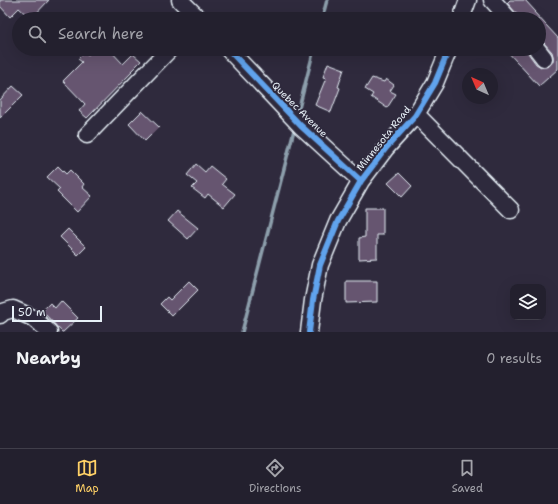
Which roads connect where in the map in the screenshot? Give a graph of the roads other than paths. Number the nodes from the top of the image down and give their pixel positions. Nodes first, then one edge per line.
1 (180, 0) edge
2 (468, 0) edge
3 (492, 0) edge
4 (192, 12) edge
5 (464, 12) edge
6 (503, 12) edge
7 (163, 56) edge
8 (234, 56) edge
9 (445, 56) edge
10 (416, 114) junction
11 (87, 134) dead end
12 (361, 181) junction
13 (511, 210) dead end
14 (0, 315) edge
15 (49, 332) edge
16 (309, 332) edge

1 - 4 street
2 - 5 street
3 - 6 street
7 - 11 street
8 - 12 street, Quebec Avenue
9 - 10 street, Minnesota Road
10 - 12 street, Minnesota Road
10 - 13 street
12 - 16 street, Minnesota Road
14 - 15 street

